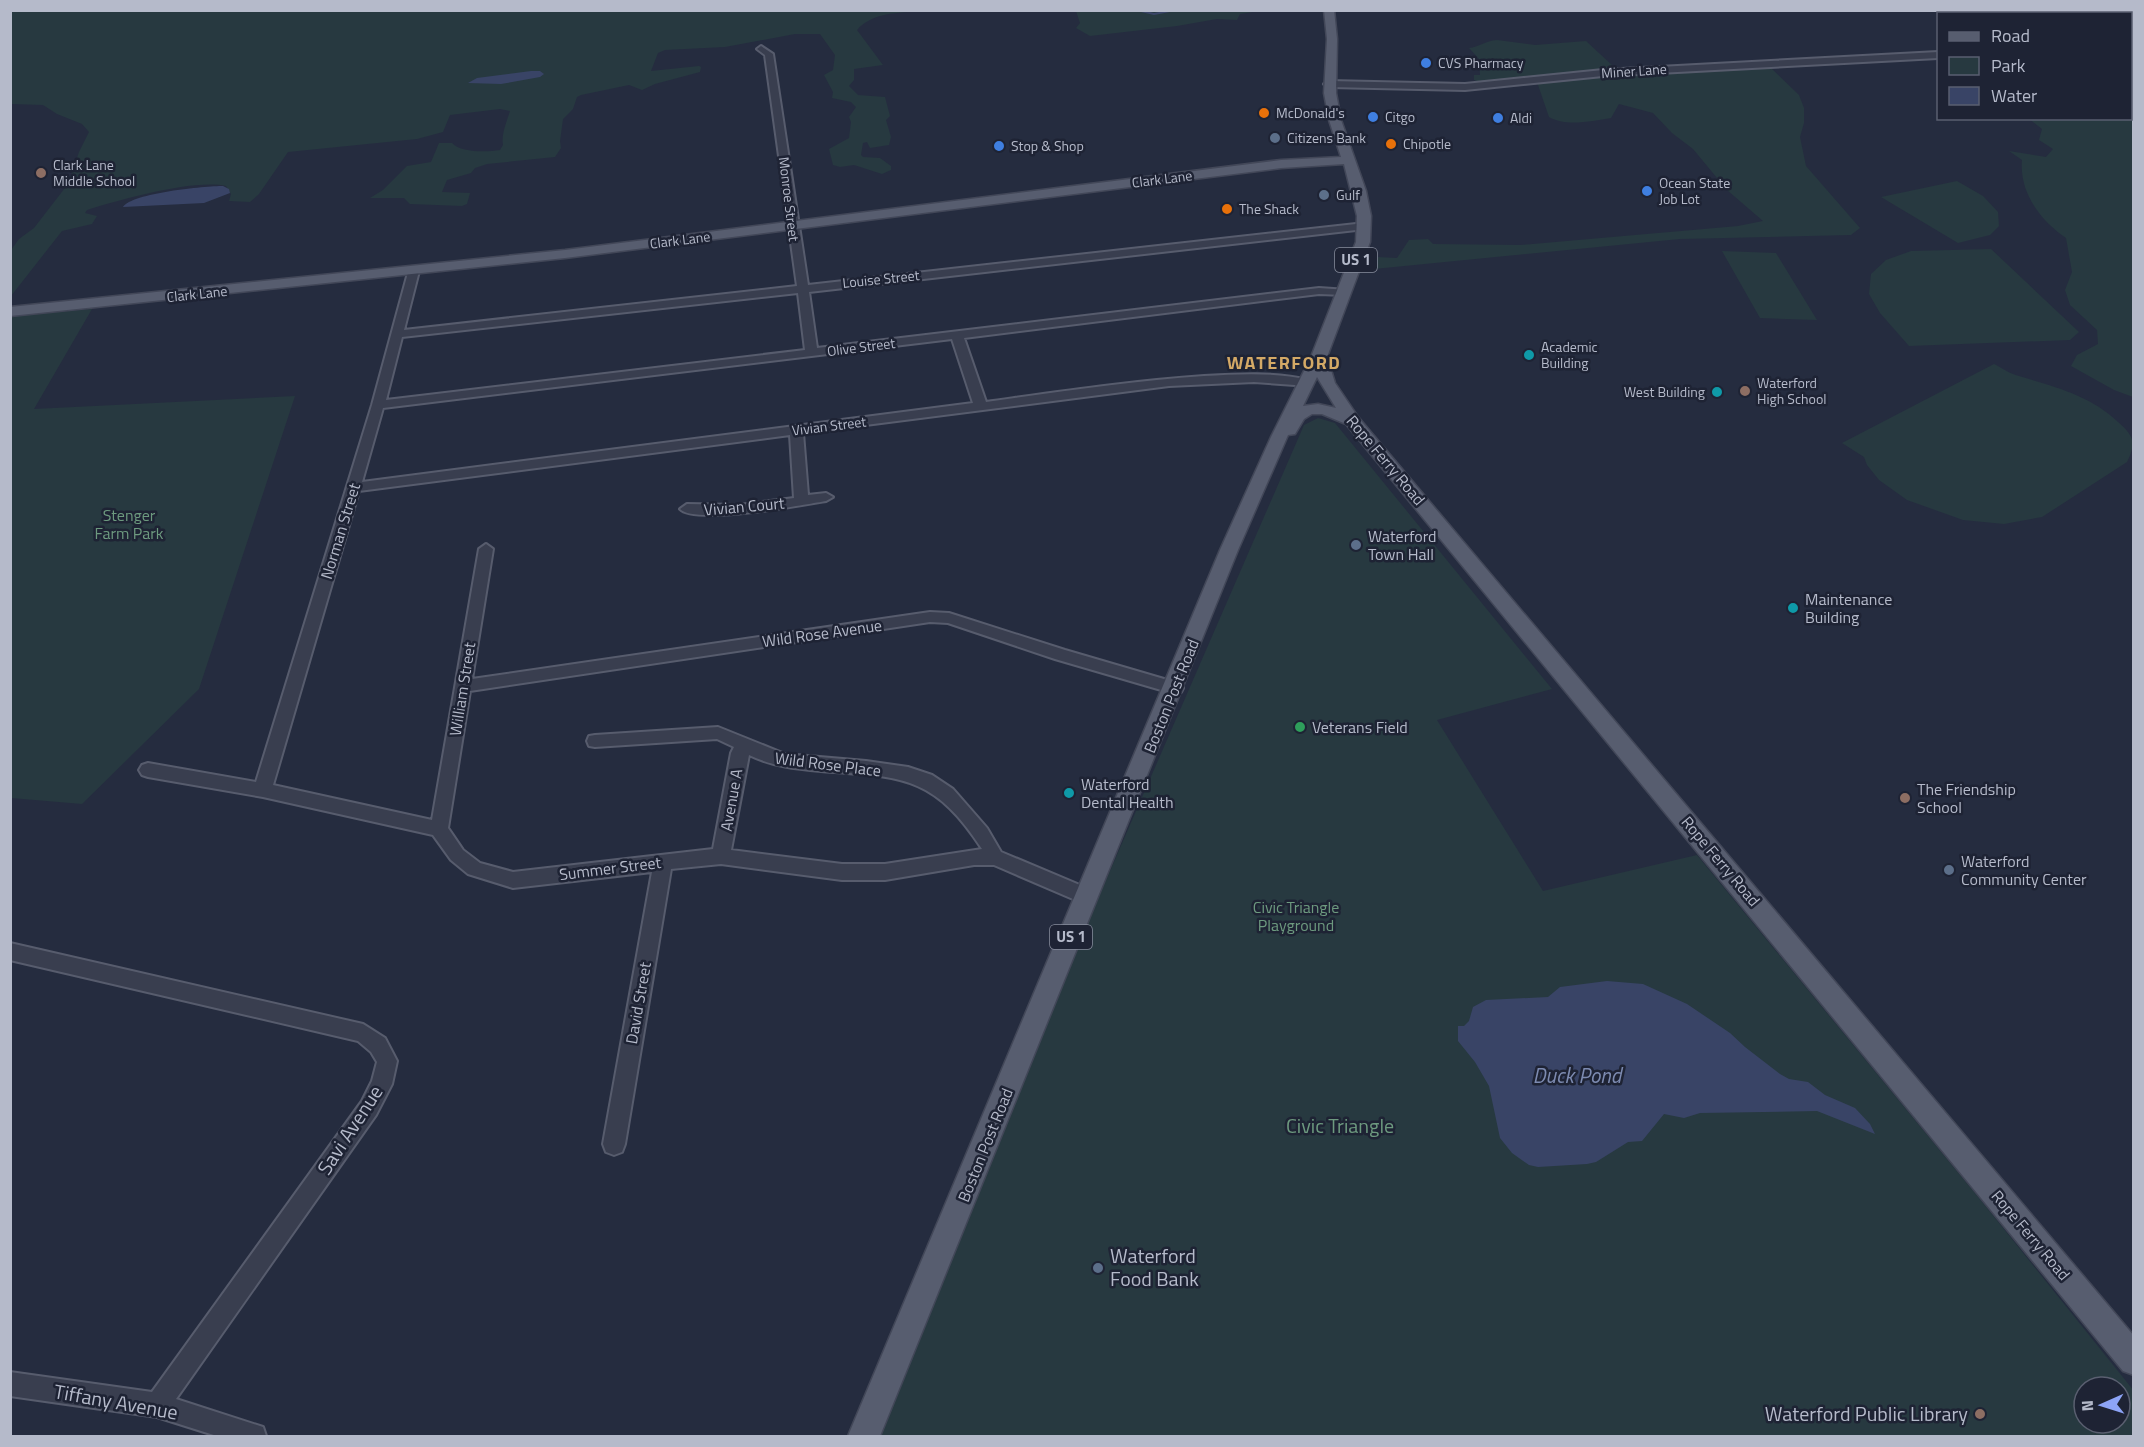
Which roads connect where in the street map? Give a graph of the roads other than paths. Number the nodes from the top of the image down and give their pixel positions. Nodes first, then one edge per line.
1 (1329, 10) edge
2 (761, 49) dead end
3 (1937, 55) edge
4 (1329, 84) junction
5 (1348, 160) junction
6 (792, 226) junction
7 (1365, 226) junction
8 (413, 271) junction
9 (802, 288) junction
10 (1344, 292) junction
11 (10, 312) edge
12 (398, 334) junction
13 (957, 335) junction
14 (812, 353) junction
15 (1318, 357) junction
16 (1305, 382) junction
17 (378, 405) junction
18 (981, 407) junction
19 (1352, 420) junction
20 (796, 430) junction
21 (1278, 437) junction
22 (353, 487) junction
23 (826, 497) dead end
24 (801, 501) junction
25 (687, 509) dead end
26 (486, 549) dead end
27 (462, 687) junction
28 (1174, 688) junction
29 (595, 741) dead end
30 (747, 747) junction
31 (148, 770) dead end
32 (263, 790) junction
33 (439, 829) junction
34 (721, 856) junction
35 (995, 857) junction
36 (663, 862) junction
37 (1087, 897) junction
38 (10, 951) edge
39 (614, 1144) dead end
40 (2133, 1360) edge
41 (11, 1385) edge
42 (157, 1405) junction
43 (254, 1437) edge
44 (864, 1437) edge

1 - 4 main road, Boston Post Road / US 1
2 - 6 street, Monroe Street
3 - 4 street, Miner Lane
4 - 5 main road, Boston Post Road / US 1
5 - 6 main road, Clark Lane
5 - 7 main road, Boston Post Road / US 1
6 - 8 main road, Clark Lane
6 - 9 street, Monroe Street
7 - 9 street, Louise Street
7 - 10 main road, Boston Post Road / US 1
8 - 11 main road, Clark Lane
8 - 12 street, Norman Street
9 - 12 street, Louise Street
9 - 14 street, Monroe Street
10 - 13 street, Olive Street
10 - 15 main road, Boston Post Road / US 1
12 - 17 street, Norman Street
13 - 14 street, Olive Street
13 - 18 street
14 - 17 street, Olive Street
15 - 16 main road, Boston Post Road / US 1
15 - 19 main road, Rope Ferry Road
16 - 18 street, Vivian Street
16 - 21 main road, Boston Post Road / US 1
17 - 22 street, Norman Street
18 - 20 street, Vivian Street
19 - 21 main road
19 - 40 main road, Rope Ferry Road
20 - 22 street, Vivian Street
20 - 24 street, Vivian Court
21 - 28 main road, Boston Post Road / US 1
22 - 32 street, Norman Street
23 - 24 street, Vivian Court
24 - 25 street, Vivian Court
26 - 27 street, William Street
27 - 28 street, Wild Rose Avenue
27 - 33 street, William Street
28 - 37 main road, Boston Post Road / US 1
29 - 30 street, Wild Rose Place
30 - 34 street, Avenue A
30 - 35 street, Wild Rose Place
31 - 32 street
32 - 33 street
33 - 36 street, Summer Street
34 - 35 street, Summer Street
34 - 36 street, Summer Street
35 - 37 street, Summer Street
36 - 39 street, David Street
37 - 44 main road, Boston Post Road / US 1
38 - 42 street, Savi Avenue
41 - 42 street, Tiffany Avenue
42 - 43 street, Tiffany Avenue

